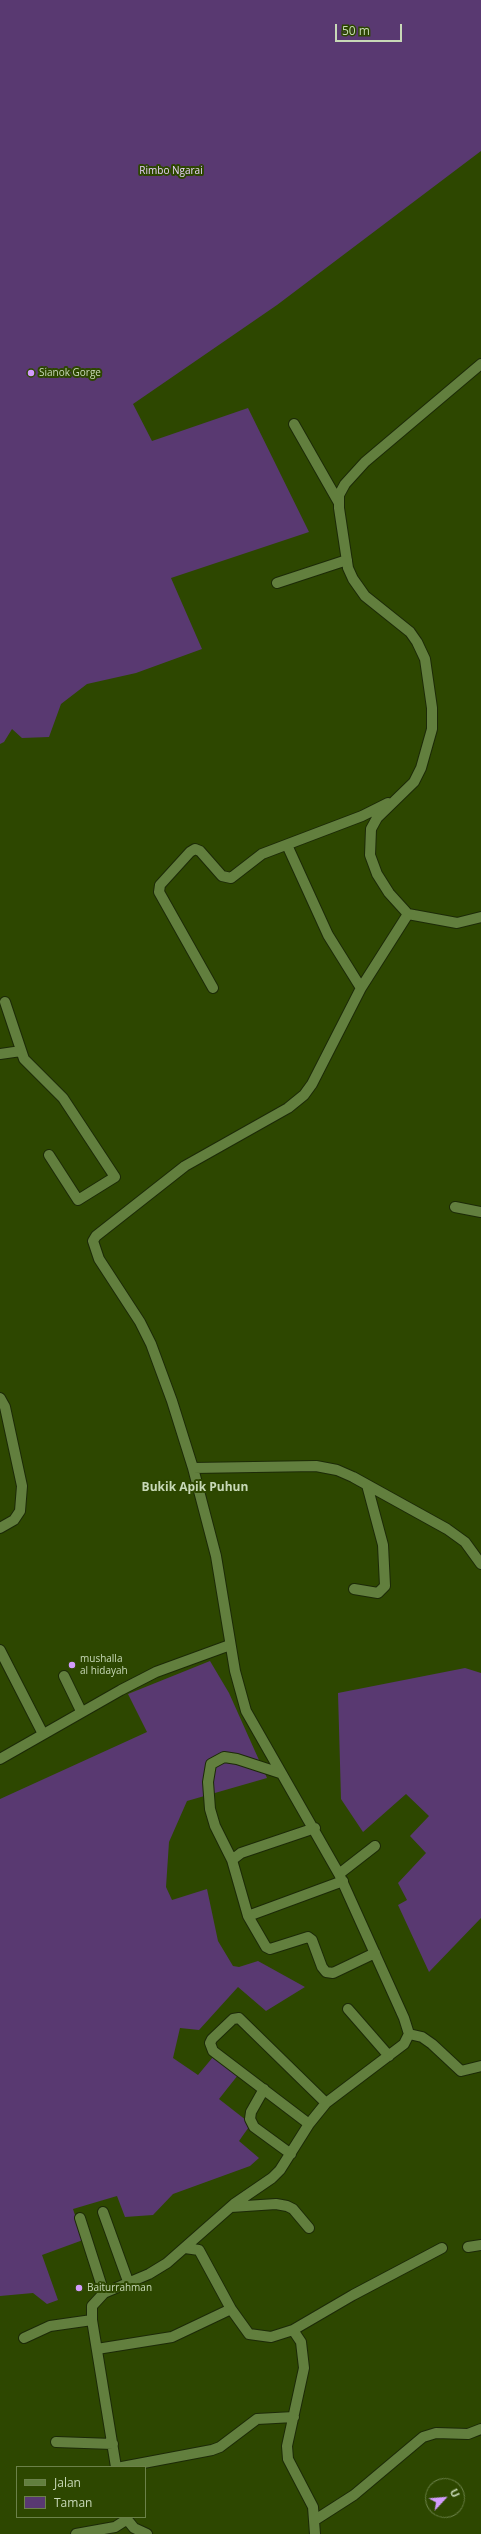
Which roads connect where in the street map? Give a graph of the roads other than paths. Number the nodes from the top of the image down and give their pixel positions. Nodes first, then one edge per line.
1 (481, 364) edge
2 (294, 424) dead end
3 (339, 503) junction
4 (347, 560) junction
5 (277, 583) dead end
6 (399, 798) junction
7 (287, 845) junction
8 (408, 914) junction
9 (481, 917) edge
10 (213, 988) dead end
11 (361, 988) junction
12 (5, 1002) dead end
13 (21, 1051) junction
14 (0, 1054) edge
15 (49, 1155) dead end
16 (455, 1207) dead end
17 (481, 1212) edge
18 (0, 1398) edge
19 (193, 1468) junction
20 (367, 1485) junction
21 (0, 1528) edge
22 (481, 1564) edge
23 (354, 1589) dead end
24 (230, 1645) junction
25 (0, 1650) edge
26 (64, 1676) dead end
27 (81, 1711) junction
28 (43, 1734) junction
29 (0, 1759) edge
30 (280, 1773) junction
31 (315, 1828) junction
32 (375, 1846) dead end
33 (232, 1860) junction
34 (341, 1877) junction
35 (248, 1916) junction
36 (374, 1953) junction
37 (348, 2009) dead end
38 (409, 2034) junction
39 (389, 2056) junction
40 (481, 2066) edge
41 (264, 2089) junction
42 (326, 2103) junction
43 (309, 2124) junction
44 (291, 2154) junction
45 (231, 2207) junction
46 (103, 2212) dead end
47 (80, 2218) dead end
48 (310, 2228) dead end
49 (194, 2240) junction
50 (481, 2245) edge
51 (468, 2247) dead end
52 (185, 2248) junction
53 (442, 2248) dead end
54 (199, 2250) junction
55 (129, 2284) junction
56 (104, 2293) junction
57 (231, 2309) junction
58 (92, 2320) junction
59 (292, 2330) junction
60 (24, 2338) dead end
61 (97, 2349) junction
62 (294, 2417) junction
63 (481, 2429) edge
64 (56, 2442) dead end
65 (113, 2444) junction
66 (116, 2466) edge
67 (127, 2466) edge
68 (126, 2518) edge
69 (314, 2520) junction
70 (96, 2532) edge
71 (76, 2534) edge
72 (147, 2534) edge
73 (316, 2534) edge

1 - 3 street
2 - 3 street
3 - 4 street
4 - 5 street
4 - 6 street
6 - 7 street
6 - 8 street
7 - 10 street
7 - 11 street
8 - 9 street
8 - 11 street
11 - 19 street
12 - 13 street
13 - 14 street
13 - 15 street
16 - 17 street
18 - 21 street
19 - 20 street
19 - 24 street
20 - 22 street
20 - 23 street
24 - 27 street
24 - 30 street
25 - 28 street
26 - 27 street
27 - 28 street
28 - 29 street
30 - 31 street
30 - 33 street
31 - 33 street
31 - 34 street
32 - 34 street
33 - 35 street
34 - 35 street
34 - 36 street
35 - 36 street
36 - 38 street
37 - 39 street
38 - 39 street
38 - 40 street
39 - 42 street
41 - 42 street
41 - 43 street
41 - 44 street
42 - 43 street
43 - 44 street
44 - 45 street
45 - 48 street
45 - 49 street
46 - 55 street
47 - 56 street
49 - 52 street
49 - 54 street
50 - 51 street
52 - 54 street
52 - 55 street
53 - 59 street
54 - 57 street
55 - 56 street
56 - 58 street
57 - 59 street
57 - 61 street
58 - 60 street
58 - 61 street
59 - 62 street
61 - 65 street
62 - 67 street
62 - 69 street
63 - 69 street
64 - 65 street
65 - 66 street
68 - 70 street
68 - 72 street
69 - 73 street
70 - 71 street

